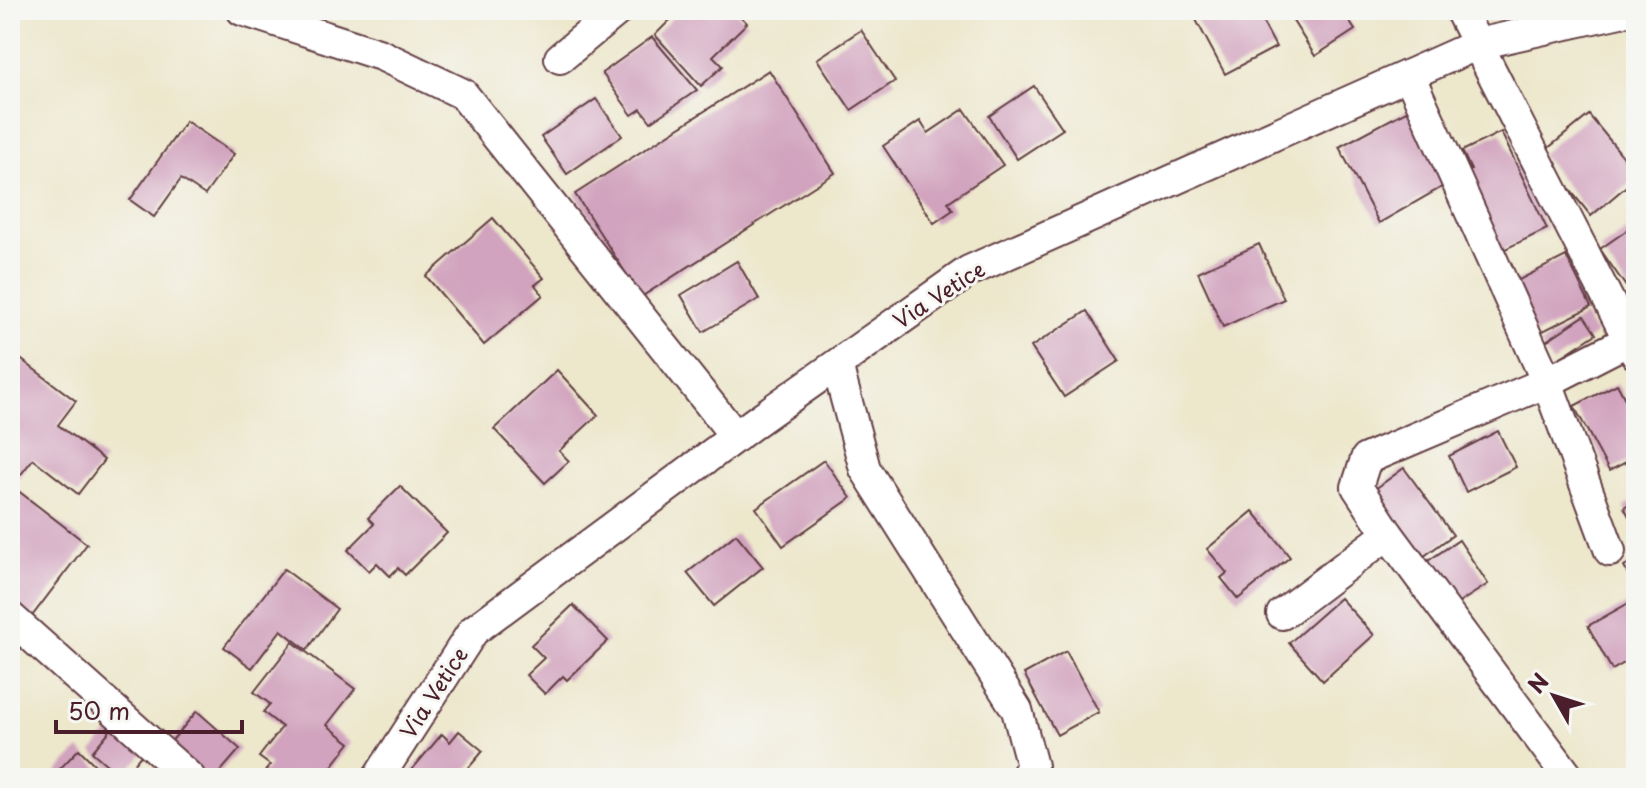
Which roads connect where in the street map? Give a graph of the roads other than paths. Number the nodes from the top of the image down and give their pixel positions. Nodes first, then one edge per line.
1 (242, 10) edge
2 (618, 10) edge
3 (1460, 10) edge
4 (1629, 10) edge
5 (1478, 44) junction
6 (560, 58) dead end
7 (1409, 75) junction
8 (1632, 347) edge
9 (837, 365) junction
10 (1547, 382) junction
11 (736, 437) junction
12 (1388, 534) junction
13 (1610, 551) dead end
14 (1282, 614) dead end
15 (10, 617) edge
16 (190, 778) edge
17 (378, 778) edge
18 (1025, 778) edge
19 (1569, 778) edge

1 - 11 street
2 - 6 street
3 - 5 street
4 - 5 street, Via Vetice
5 - 7 street, Via Vetice
5 - 8 street
7 - 9 street, Via Vetice
7 - 10 street
8 - 10 street
9 - 11 street, Via Vetice
9 - 18 street
10 - 12 street
10 - 13 street
11 - 17 street, Via Vetice
12 - 14 street
12 - 19 street
15 - 16 street

